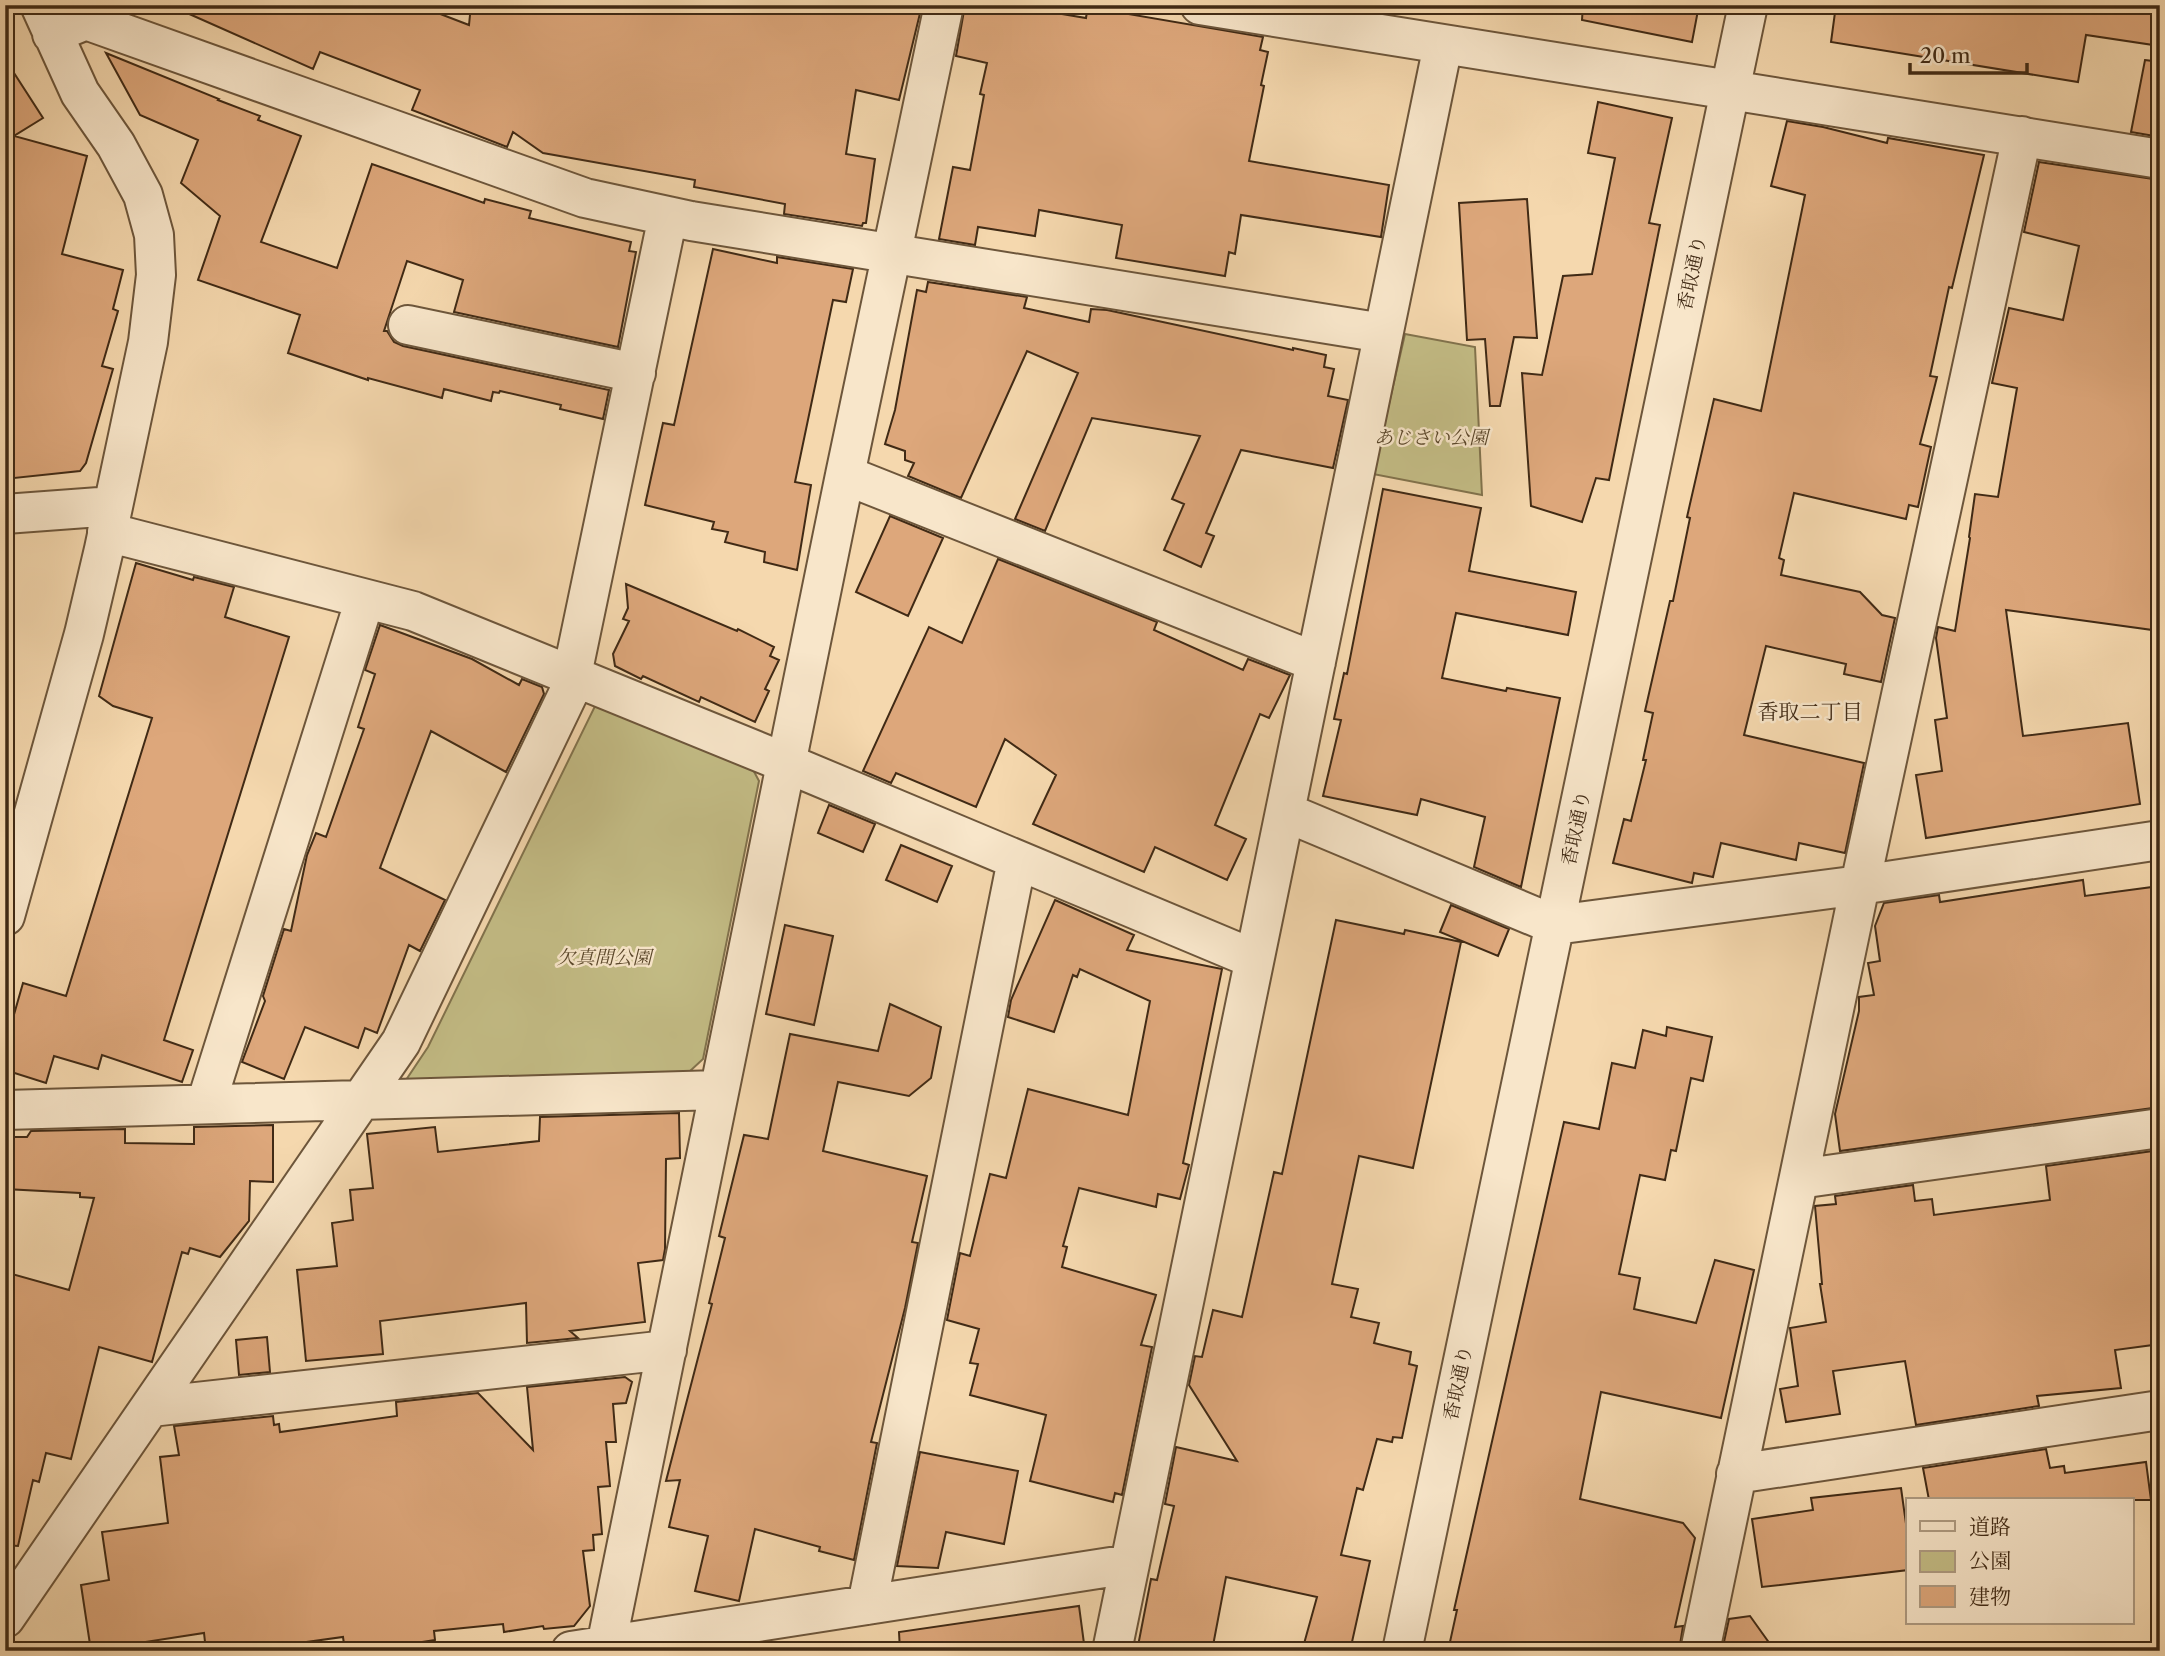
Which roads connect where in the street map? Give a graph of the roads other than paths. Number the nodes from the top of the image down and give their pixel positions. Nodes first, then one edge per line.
1 (944, 5) edge
2 (1200, 5) edge
3 (1748, 5) edge
4 (46, 19) edge
5 (1443, 45) junction
6 (1731, 89) junction
7 (2022, 136) junction
8 (2160, 159) edge
9 (668, 216) junction
10 (891, 254) junction
11 (408, 326) dead end
12 (1383, 333) junction
13 (636, 373) junction
14 (845, 475) junction
15 (5, 514) edge
16 (110, 519) junction
17 (365, 599) junction
18 (1316, 662) junction
19 (572, 676) junction
20 (786, 763) junction
21 (20, 811) edge
22 (1285, 812) junction
23 (2160, 840) edge
24 (1017, 860) junction
25 (1860, 885) junction
26 (5, 916) edge
27 (1555, 925) junction
28 (1254, 959) junction
29 (719, 1090) junction
30 (362, 1099) junction
31 (206, 1104) junction
32 (5, 1110) edge
33 (2160, 1128) edge
34 (1798, 1180) junction
35 (667, 1350) junction
36 (151, 1407) junction
37 (2160, 1410) edge
38 (1736, 1474) junction
39 (1130, 1564) junction
40 (867, 1605) junction
41 (5, 1618) edge
42 (594, 1649) edge
43 (1112, 1651) edge
44 (1402, 1651) edge
45 (1700, 1651) edge

1 - 10 street
2 - 5 street
3 - 6 street, 香取通り
4 - 9 street
4 - 16 street
5 - 6 street
5 - 12 street
6 - 7 street
6 - 27 street, 香取通り
7 - 8 street
7 - 25 street
9 - 10 street
9 - 13 street
10 - 12 street
10 - 14 street
11 - 13 street
12 - 18 street
13 - 19 street
14 - 18 street
14 - 20 street
15 - 16 street
16 - 17 street
16 - 21 street
17 - 19 street
17 - 31 street
18 - 22 street
19 - 20 street
19 - 30 street
20 - 24 street
20 - 29 street
21 - 26 street
22 - 27 street
22 - 28 street
23 - 25 street
24 - 28 street
24 - 40 street
25 - 27 street
25 - 34 street
27 - 44 street, 香取通り
28 - 39 street
29 - 30 street
29 - 35 street
30 - 31 street
30 - 36 street
31 - 32 street
33 - 34 street
34 - 38 street
35 - 36 street
35 - 42 street
36 - 41 street
37 - 38 street
38 - 45 street
39 - 40 street
39 - 43 street
40 - 42 street

